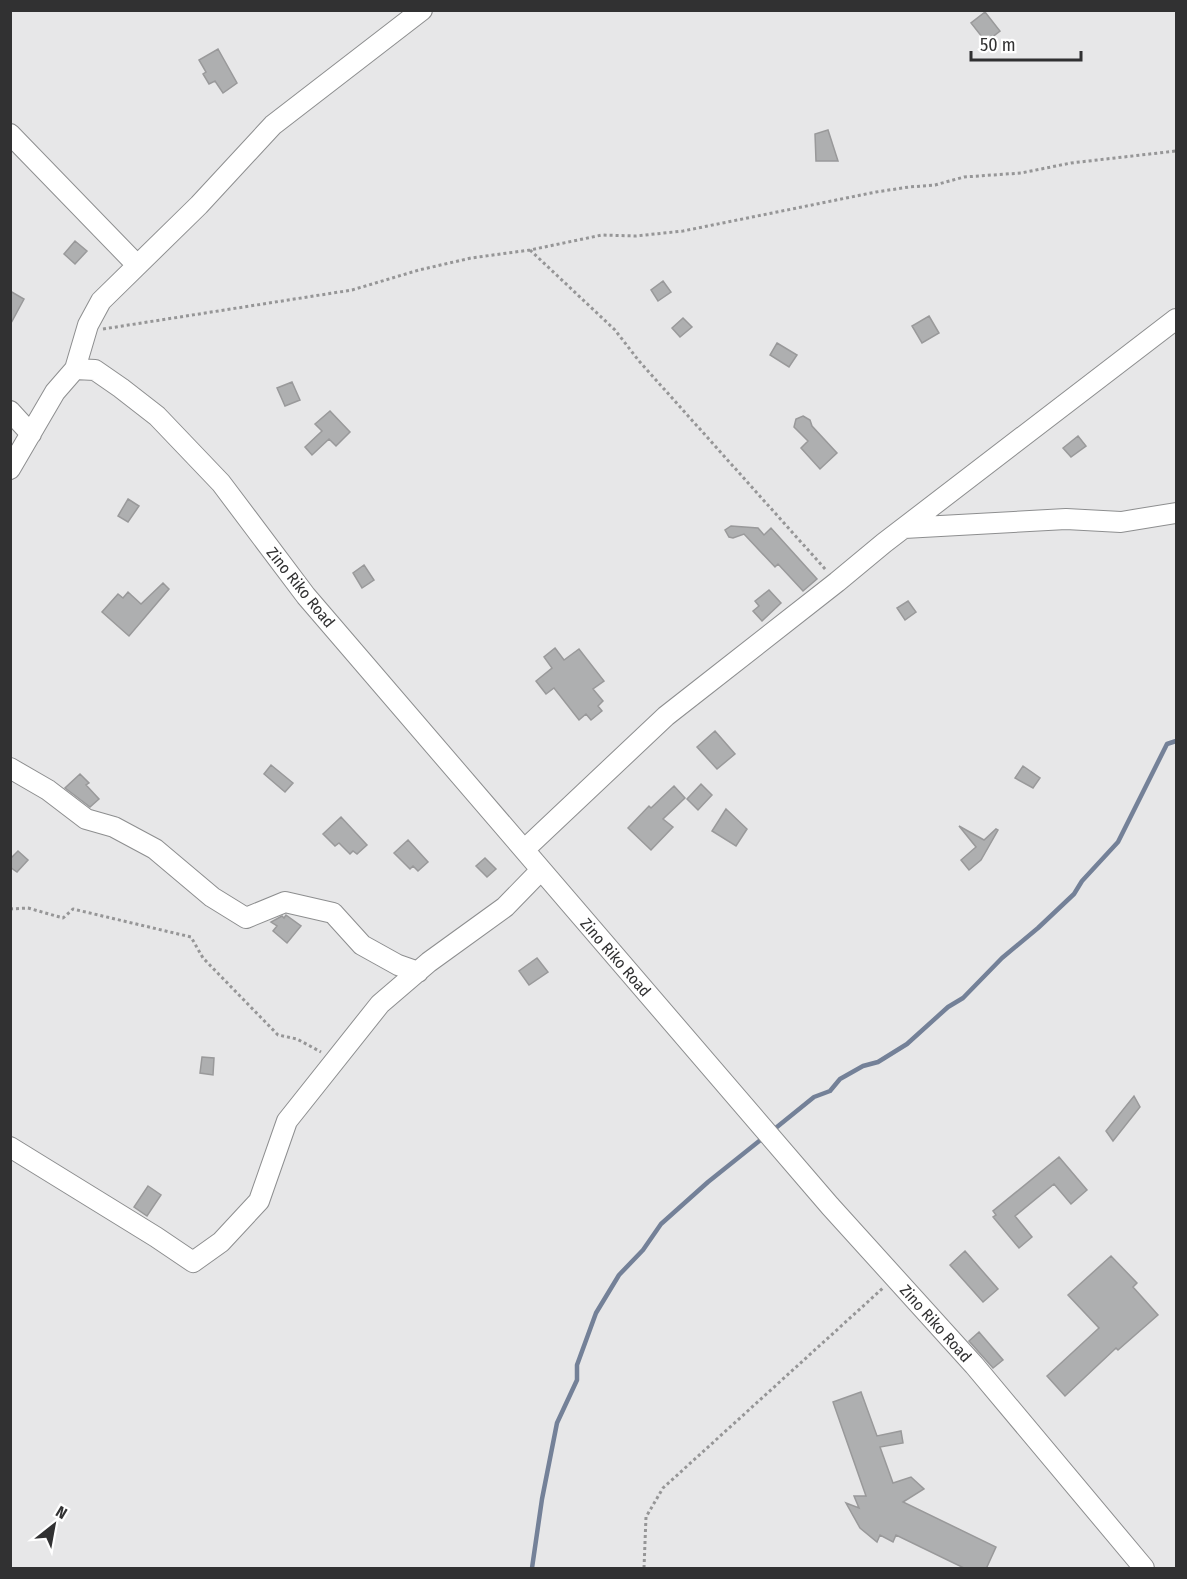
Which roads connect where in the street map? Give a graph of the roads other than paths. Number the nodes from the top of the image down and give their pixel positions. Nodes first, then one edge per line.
1 (422, 10) edge
2 (10, 134) edge
3 (137, 265) junction
4 (1176, 319) edge
5 (75, 369) junction
6 (10, 411) edge
7 (31, 434) junction
8 (10, 469) edge
9 (1176, 513) edge
10 (904, 528) junction
11 (10, 768) edge
12 (525, 849) junction
13 (541, 870) junction
14 (418, 972) junction
15 (10, 1147) edge
16 (1144, 1569) edge

1 - 3 street
2 - 3 street
3 - 5 street
4 - 10 street
5 - 7 street
5 - 12 street, Zino Riko Road
6 - 7 street
7 - 8 street
9 - 10 street
10 - 12 street
11 - 14 street
12 - 13 street, Zino Riko Road
13 - 14 street
13 - 16 street, Zino Riko Road
14 - 15 street

